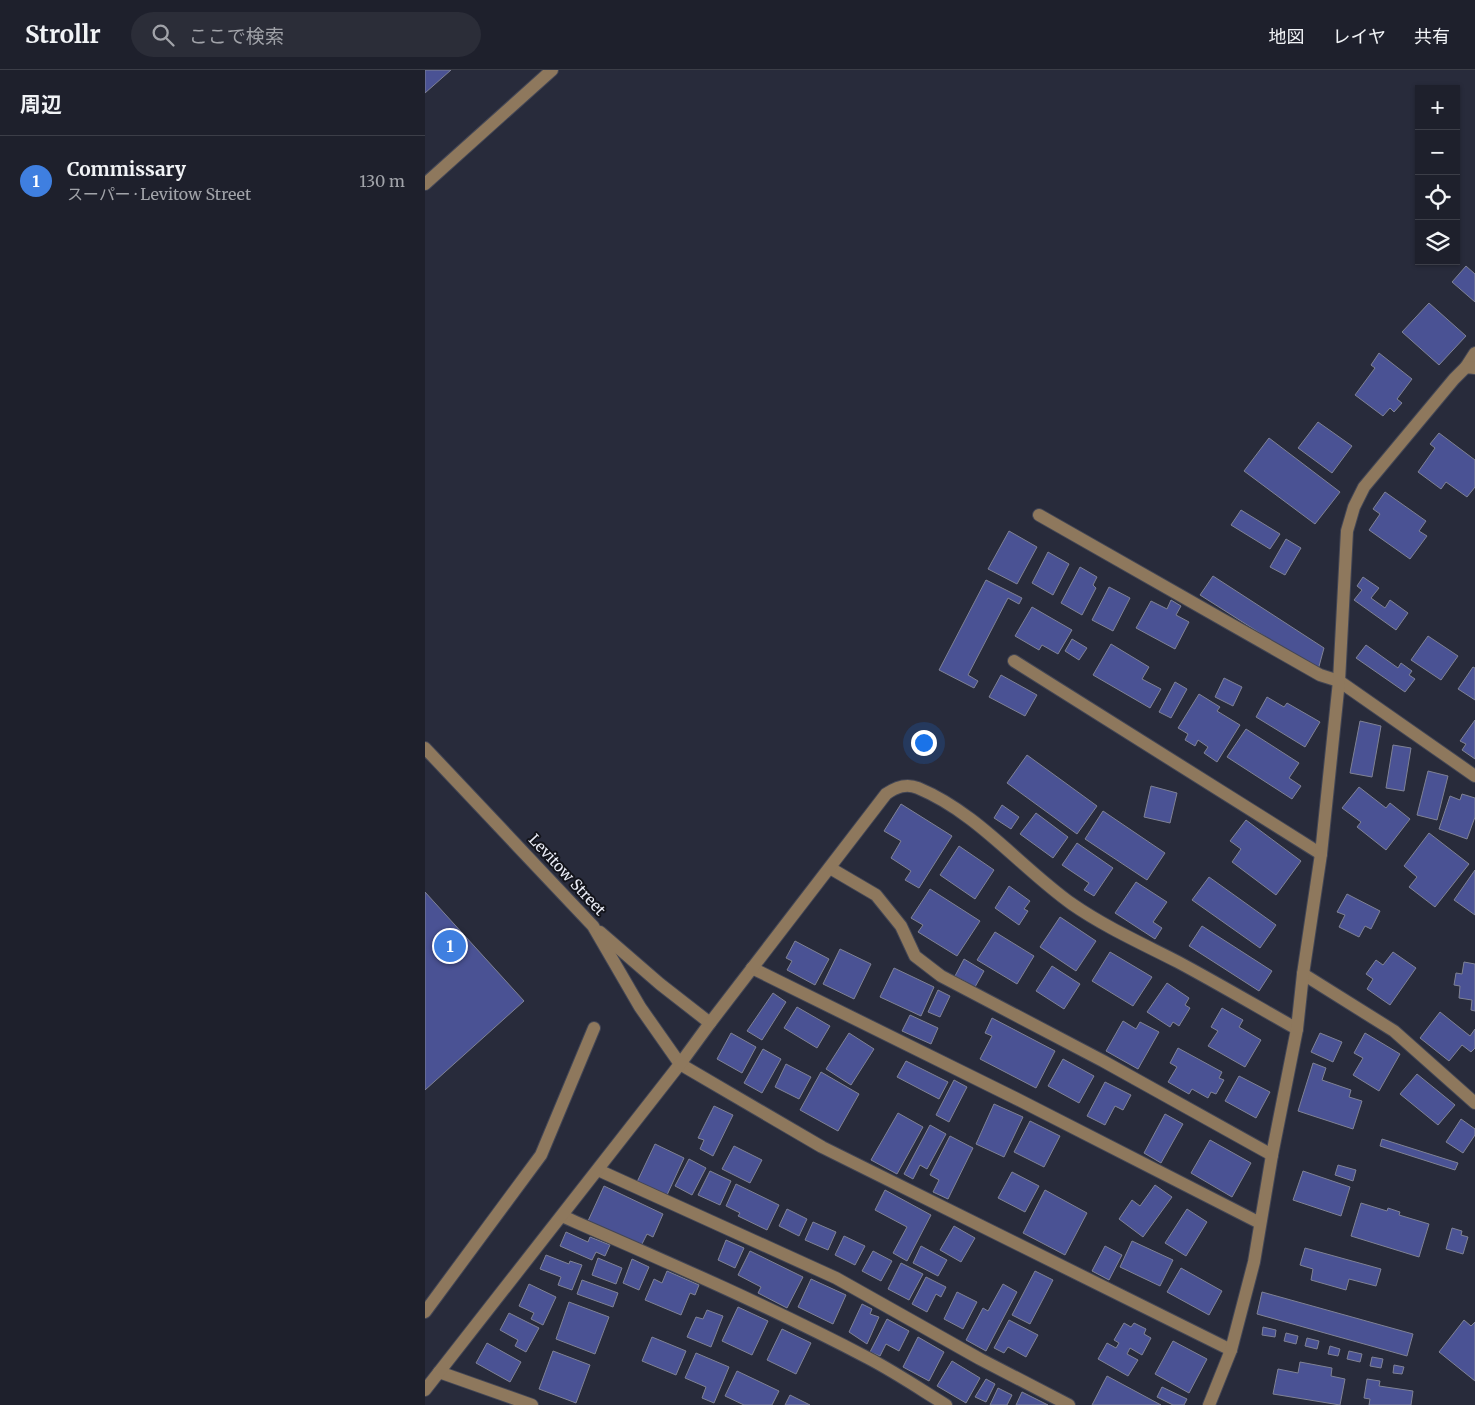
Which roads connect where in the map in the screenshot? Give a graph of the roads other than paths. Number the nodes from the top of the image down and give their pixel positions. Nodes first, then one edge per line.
1 (552, 70) edge
2 (425, 184) edge
3 (1475, 353) edge
4 (1471, 367) edge
5 (1039, 515) dead end
6 (1014, 661) dead end
7 (1339, 681) junction
8 (425, 748) edge
9 (1475, 776) edge
10 (1321, 854) junction
11 (830, 868) junction
12 (593, 926) junction
13 (753, 968) junction
14 (1303, 974) junction
15 (710, 1023) junction
16 (594, 1028) dead end
17 (1297, 1029) junction
18 (681, 1064) junction
19 (1475, 1103) edge
20 (1272, 1155) junction
21 (598, 1170) junction
22 (562, 1216) junction
23 (1260, 1223) junction
24 (425, 1312) edge
25 (1231, 1350) junction
26 (439, 1372) junction
27 (425, 1390) edge
28 (532, 1405) edge
29 (946, 1405) edge
30 (1069, 1405) edge
31 (1209, 1405) edge

1 - 2 street
3 - 4 street
4 - 7 street
5 - 7 street
6 - 10 street
7 - 9 street
7 - 10 street
8 - 12 street, Levitow Street
10 - 14 street
11 - 13 street
11 - 17 street
11 - 20 street
12 - 15 street
12 - 18 street, Levitow Street
13 - 15 street
13 - 23 street
14 - 17 street
14 - 19 street
15 - 18 street
16 - 24 street
17 - 20 street
18 - 21 street
18 - 25 street
20 - 23 street
21 - 22 street
21 - 30 street
22 - 26 street
22 - 29 street
23 - 25 street
25 - 31 street
26 - 27 street
26 - 28 street

